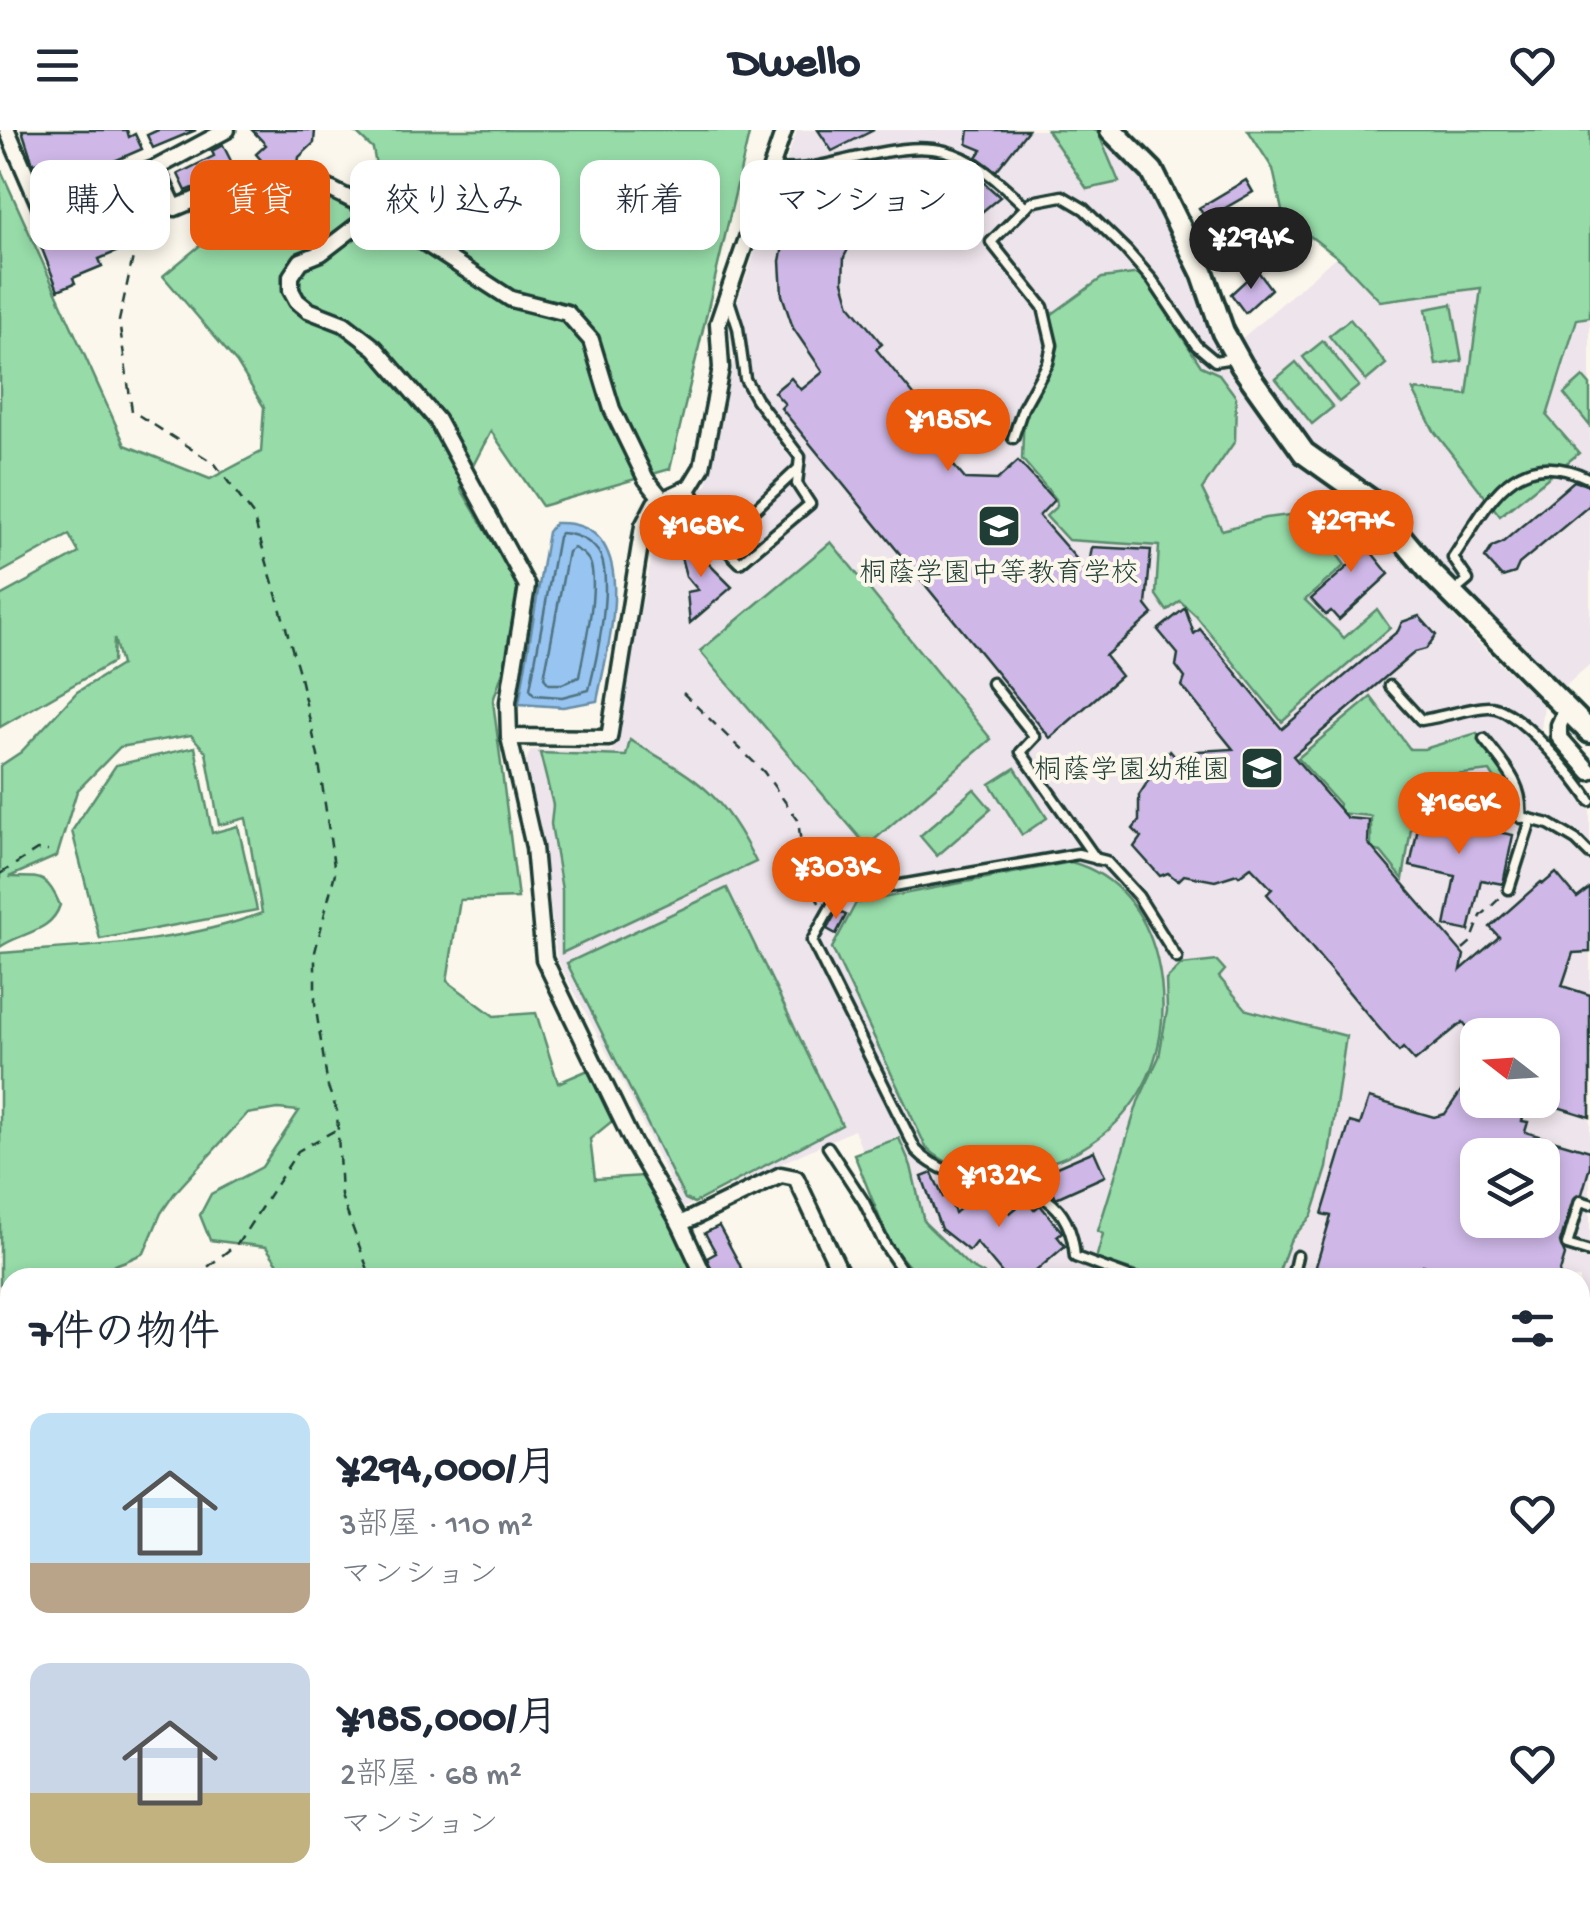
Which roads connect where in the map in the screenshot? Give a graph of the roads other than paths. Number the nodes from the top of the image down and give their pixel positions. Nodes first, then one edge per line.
1 (7, 130) edge
2 (227, 130) edge
3 (784, 130) edge
4 (1112, 130) edge
5 (773, 160) edge
6 (850, 160) edge
7 (969, 160) edge
8 (170, 161) edge
9 (984, 170) edge
10 (30, 183) edge
11 (170, 197) edge
12 (350, 199) edge
13 (1026, 207) junction
14 (350, 232) edge
15 (436, 250) edge
16 (743, 250) edge
17 (728, 295) junction
18 (1237, 358) junction
19 (1014, 438) dead end
20 (799, 469) junction
21 (1590, 479) edge
22 (690, 487) junction
23 (663, 500) junction
24 (720, 526) junction
25 (1450, 594) junction
26 (992, 683) dead end
27 (1390, 686) dead end
28 (1567, 708) junction
29 (1590, 732) edge
30 (509, 737) junction
31 (1484, 739) dead end
32 (1590, 772) edge
33 (1442, 782) dead end
34 (1590, 801) edge
35 (1521, 818) junction
36 (1531, 820) junction
37 (1590, 854) edge
38 (1096, 858) junction
39 (1509, 889) road end
40 (1177, 958) dead end
41 (828, 1147) dead end
42 (1590, 1204) edge
43 (680, 1224) junction
44 (1590, 1252) edge
45 (1297, 1256) dead end
46 (700, 1268) edge
47 (838, 1268) edge
48 (900, 1268) edge
49 (1105, 1268) edge
50 (1294, 1268) edge

1 - 10 street
2 - 8 street
3 - 5 street
4 - 18 street
6 - 7 lane
9 - 13 lane
11 - 12 street
13 - 18 lane
13 - 19 lane
14 - 30 street
15 - 23 street
16 - 17 street
17 - 20 lane
17 - 22 street
18 - 25 street
20 - 24 lane
20 - 24 lane
21 - 25 lane
22 - 23 street
22 - 24 lane
23 - 30 street
25 - 28 street
26 - 38 lane
27 - 34 lane
28 - 29 street
28 - 32 street
30 - 43 street
31 - 35 lane
33 - 35 lane
35 - 36 lane
36 - 37 lane
36 - 39 lane
38 - 40 lane
38 - 49 lane
41 - 48 lane
42 - 44 lane
43 - 46 street
43 - 47 street
45 - 50 lane

